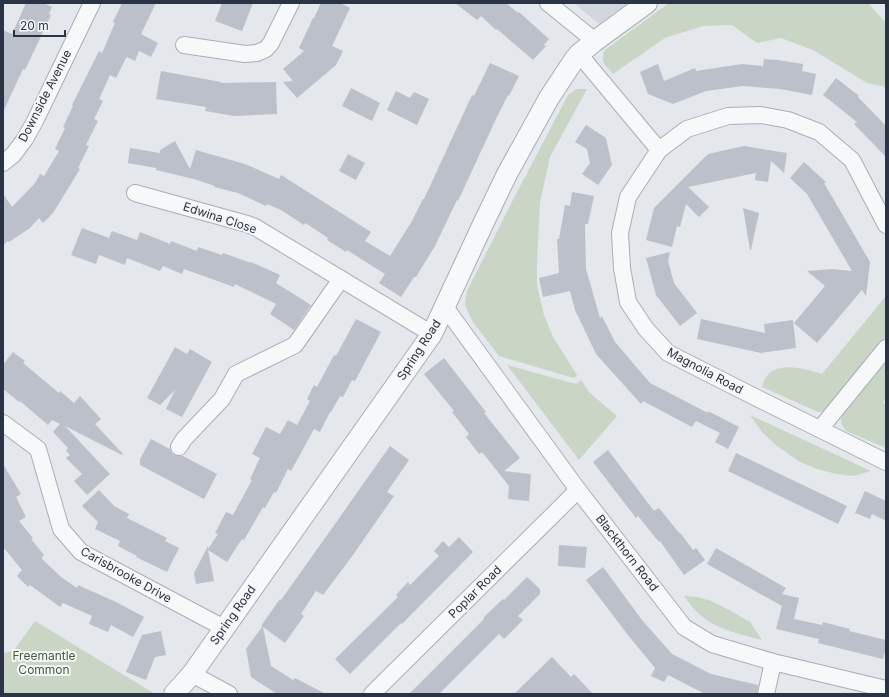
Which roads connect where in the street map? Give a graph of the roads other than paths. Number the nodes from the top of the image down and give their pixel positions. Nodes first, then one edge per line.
1 (92, 3) edge
2 (291, 3) edge
3 (548, 3) edge
4 (647, 3) edge
5 (595, 41) junction
6 (184, 45) dead end
7 (580, 54) junction
8 (659, 150) junction
9 (3, 163) edge
10 (135, 193) dead end
11 (886, 224) edge
12 (341, 279) junction
13 (445, 307) junction
14 (432, 334) junction
15 (886, 348) edge
16 (3, 423) edge
17 (820, 429) junction
18 (179, 448) dead end
19 (886, 462) edge
20 (578, 490) junction
21 (224, 628) junction
22 (773, 662) junction
23 (192, 674) junction
24 (886, 689) edge
25 (174, 694) edge
26 (229, 694) edge
27 (372, 694) edge
28 (766, 694) edge

1 - 9 street, Downside Avenue
2 - 6 street
3 - 5 street
4 - 5 street, Spring Road
5 - 7 street, Spring Road
7 - 8 street
7 - 13 street, Spring Road
8 - 11 street, Magnolia Road
8 - 17 street, Magnolia Road
10 - 12 street, Edwina Close
12 - 14 street, Edwina Close
12 - 18 street
13 - 14 street, Spring Road
13 - 20 street, Blackthorn Road
14 - 21 street, Spring Road
15 - 17 street
16 - 21 street, Carisbrooke Drive
17 - 19 street, Magnolia Road
20 - 22 street, Blackthorn Road
20 - 27 street, Poplar Road
21 - 23 street, Spring Road
22 - 24 street, Blackthorn Road
22 - 28 street
23 - 25 street, Spring Road
23 - 26 street

